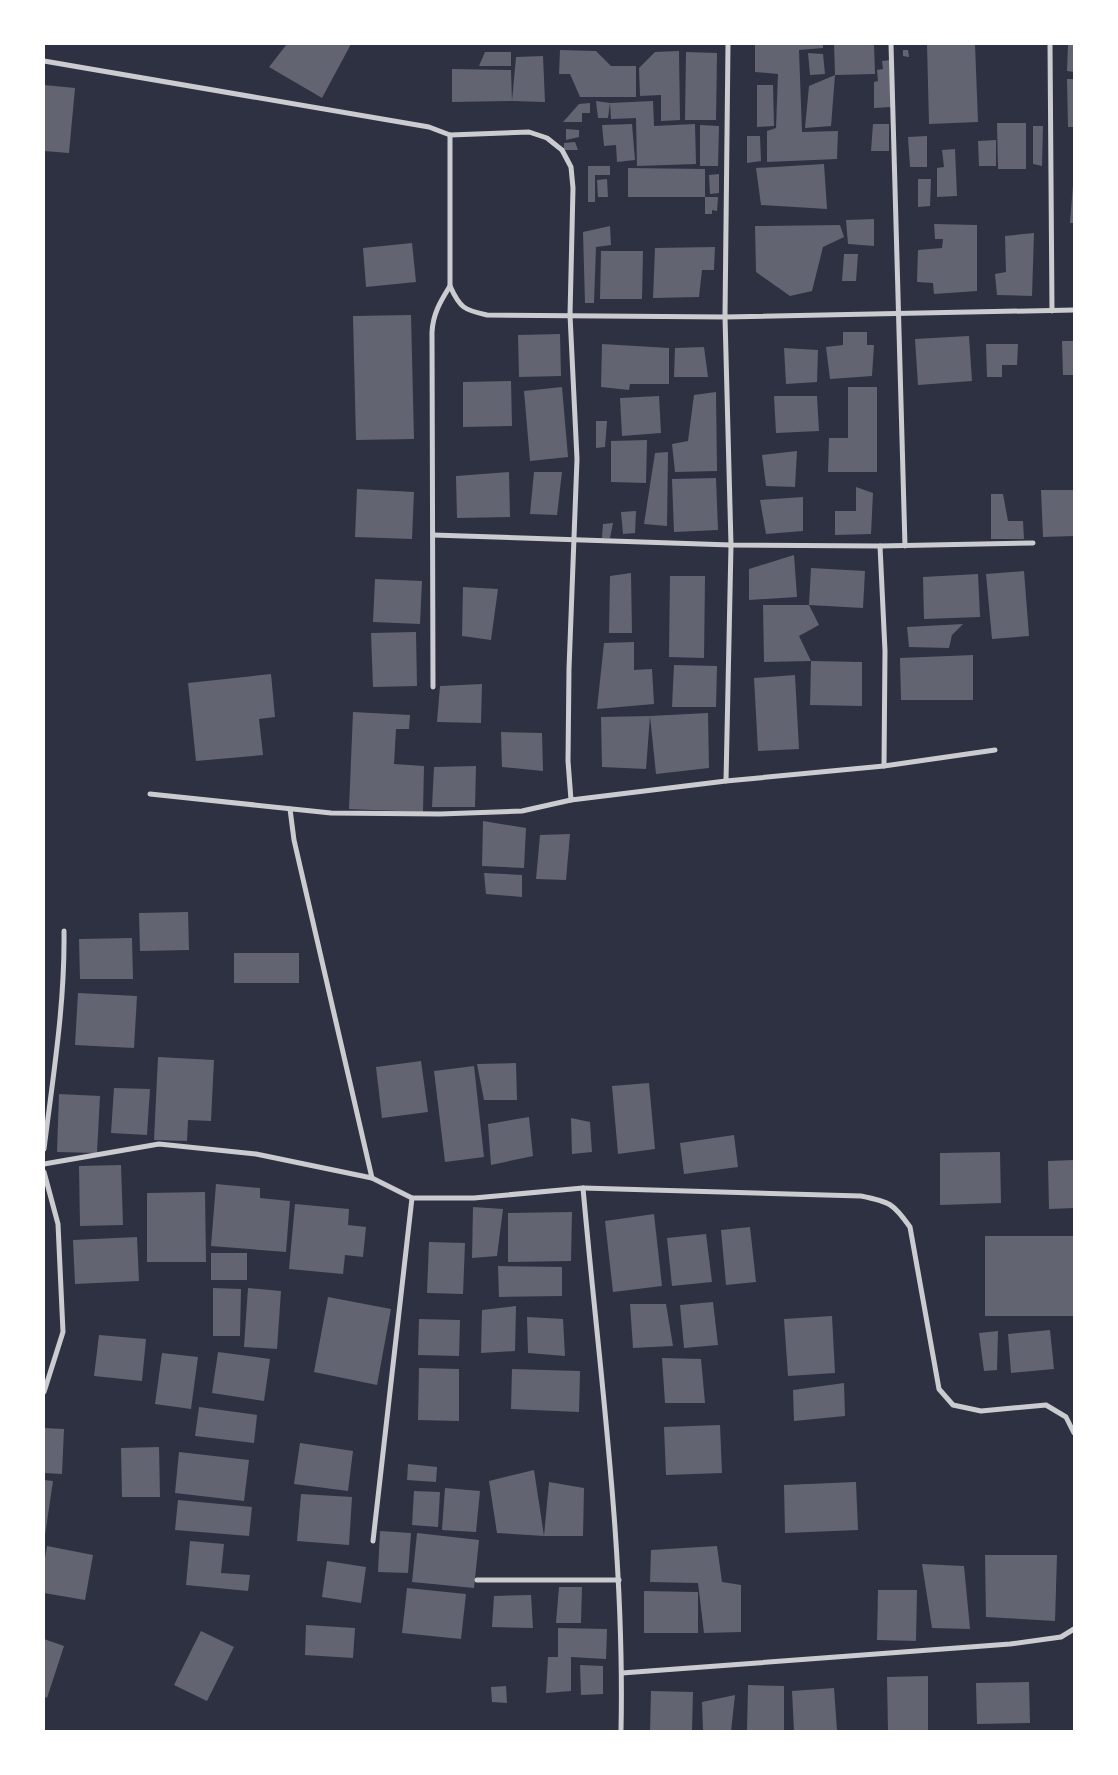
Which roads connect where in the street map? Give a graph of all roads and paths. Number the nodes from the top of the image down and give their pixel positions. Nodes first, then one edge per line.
1 (728, 44) edge
2 (891, 44) edge
3 (1050, 44) edge
4 (44, 62) edge
5 (450, 136) junction
6 (450, 286) junction
7 (1074, 310) edge
8 (1052, 311) junction
9 (570, 315) junction
10 (898, 316) junction
11 (725, 317) junction
12 (433, 535) junction
13 (573, 539) junction
14 (1033, 543) dead end
15 (732, 545) junction
16 (880, 546) junction
17 (905, 546) junction
18 (433, 687) dead end
19 (995, 750) dead end
20 (884, 766) junction
21 (726, 781) junction
22 (150, 794) dead end
23 (571, 800) junction
24 (290, 808) junction
25 (64, 931) dead end
26 (44, 1149) edge
27 (44, 1164) edge
28 (44, 1172) edge
29 (372, 1178) junction
30 (583, 1188) junction
31 (412, 1198) junction
32 (44, 1392) edge
33 (1074, 1433) edge
34 (373, 1540) dead end
35 (477, 1580) dead end
36 (619, 1580) junction
37 (1074, 1629) edge
38 (622, 1673) junction
39 (621, 1731) edge

1 - 11 street
2 - 10 street
3 - 8 street
4 - 5 street
5 - 6 street
5 - 9 street
6 - 9 street
6 - 12 street
7 - 8 street
8 - 10 street
9 - 11 street
9 - 13 street
10 - 11 street
10 - 17 street
11 - 15 street
12 - 13 street
12 - 18 street
13 - 15 street
13 - 23 street
14 - 17 street
15 - 16 street
15 - 21 street
16 - 17 street
16 - 20 street
19 - 20 street
20 - 21 street
21 - 23 street
22 - 24 street
23 - 24 street
24 - 29 street
25 - 26 street
27 - 29 street
28 - 32 street
29 - 31 street
30 - 31 street
30 - 33 street
30 - 36 street
31 - 34 street
35 - 36 street
36 - 38 street
37 - 38 street
38 - 39 street

